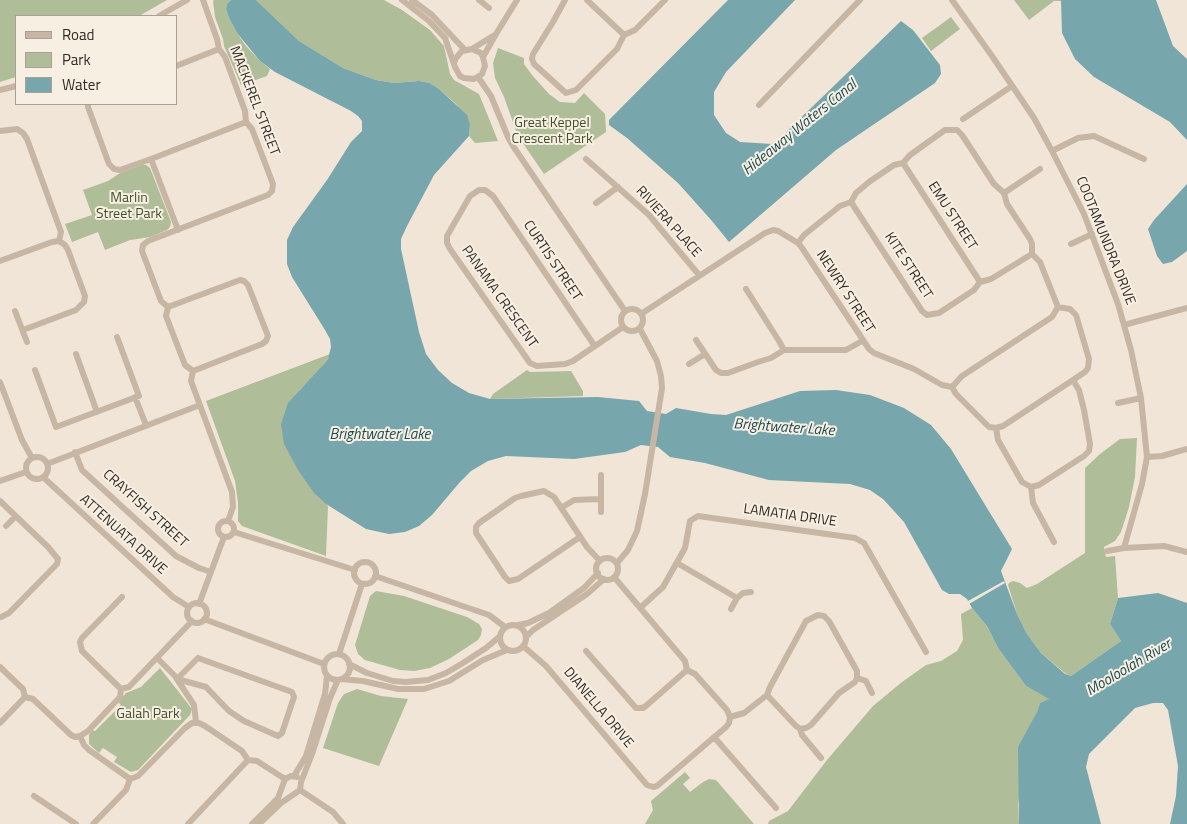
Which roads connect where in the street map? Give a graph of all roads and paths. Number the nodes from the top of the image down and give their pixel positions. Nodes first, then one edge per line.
1 (187, 0) edge
2 (203, 0) edge
3 (402, 0) edge
4 (412, 0) edge
5 (479, 0) edge
6 (517, 0) edge
7 (565, 0) edge
8 (587, 0) edge
9 (665, 0) edge
10 (860, 0) edge
11 (952, 0) edge
12 (489, 8) dead end
13 (161, 15) edge
14 (496, 34) junction
15 (624, 35) junction
16 (468, 49) junction
17 (219, 50) junction
18 (483, 57) junction
19 (454, 63) junction
20 (178, 65) edge
21 (478, 77) junction
22 (15, 86) edge
23 (1012, 86) junction
24 (0, 90) edge
25 (88, 105) edge
26 (759, 105) dead end
27 (963, 119) dead end
28 (246, 122) junction
29 (0, 131) edge
30 (1052, 151) junction
31 (151, 159) junction
32 (586, 159) dead end
33 (1144, 159) dead end
34 (902, 163) junction
35 (1040, 169) dead end
36 (618, 187) junction
37 (488, 192) joint
38 (1004, 193) junction
39 (851, 202) junction
40 (596, 203) dead end
41 (178, 230) junction
42 (1092, 234) junction
43 (59, 241) junction
44 (798, 243) junction
45 (1071, 244) dead end
46 (1032, 254) junction
47 (1, 258) edge
48 (699, 275) junction
49 (980, 282) junction
50 (746, 289) dead end
51 (168, 307) junction
52 (1058, 307) junction
53 (1187, 308) edge
54 (15, 311) dead end
55 (625, 311) junction
56 (641, 314) junction
57 (1124, 325) junction
58 (623, 326) junction
59 (640, 329) junction
60 (22, 330) junction
61 (117, 337) dead end
62 (696, 340) dead end
63 (862, 341) junction
64 (27, 342) dead end
65 (594, 345) junction
66 (784, 350) junction
67 (76, 354) dead end
68 (705, 354) junction
69 (689, 364) dead end
70 (35, 370) dead end
71 (193, 371) junction
72 (1074, 380) junction
73 (0, 382) edge
74 (952, 387) junction
75 (135, 397) junction
76 (1141, 398) junction
77 (1118, 403) dead end
78 (200, 405) junction
79 (97, 412) junction
80 (146, 425) junction
81 (996, 428) junction
82 (1187, 449) edge
83 (75, 452) junction
84 (1147, 457) junction
85 (32, 458) junction
86 (47, 464) junction
87 (26, 472) junction
88 (601, 475) dead end
89 (43, 477) junction
90 (0, 481) edge
91 (1032, 487) junction
92 (601, 498) junction
93 (0, 501) edge
94 (560, 508) junction
95 (601, 512) dead end
96 (16, 516) junction
97 (228, 521) junction
98 (6, 526) dead end
99 (234, 532) junction
100 (224, 537) junction
101 (580, 537) junction
102 (1054, 542) dead end
103 (1124, 548) junction
104 (1107, 551) dead end
105 (1187, 552) edge
106 (600, 561) junction
107 (677, 563) junction
108 (617, 564) junction
109 (354, 570) junction
110 (211, 572) junction
111 (598, 573) junction
112 (375, 576) junction
113 (614, 577) junction
114 (604, 579) junction
115 (362, 584) junction
116 (751, 592) dead end
117 (122, 597) dead end
118 (737, 598) junction
119 (199, 604) junction
120 (189, 607) junction
121 (640, 608) junction
122 (731, 609) dead end
123 (0, 619) edge
124 (204, 619) junction
125 (192, 621) junction
126 (518, 625) junction
127 (505, 627) junction
128 (499, 637) junction
129 (526, 637) junction
130 (523, 646) junction
131 (507, 650) junction
132 (586, 651) dead end
133 (926, 652) dead end
134 (339, 654) junction
135 (157, 658) junction
136 (324, 664) junction
137 (349, 664) junction
138 (0, 667) edge
139 (688, 670) junction
140 (327, 676) junction
141 (858, 678) junction
142 (177, 679) junction
143 (340, 679) junction
144 (121, 689) junction
145 (872, 693) dead end
146 (767, 695) junction
147 (25, 697) junction
148 (730, 717) junction
149 (196, 722) junction
150 (0, 723) edge
151 (800, 728) junction
152 (80, 736) junction
153 (714, 737) junction
154 (821, 758) dead end
155 (248, 760) junction
156 (294, 776) junction
157 (130, 779) junction
158 (301, 782) junction
159 (284, 783) junction
160 (300, 790) junction
161 (292, 794) junction
162 (34, 796) dead end
163 (776, 808) dead end
164 (76, 824) edge
165 (93, 824) edge
166 (188, 824) edge
167 (252, 824) edge
168 (259, 824) edge
169 (343, 824) edge

1 - 13 street
2 - 17 street, MACKEREL STREET
3 - 19 street
4 - 16 street
5 - 12 street
6 - 14 street
7 - 15 street
8 - 15 street
9 - 15 street
10 - 26 street
11 - 23 street, COOTAMUNDRA DRIVE
14 - 16 street
14 - 18 street
16 - 18 street
16 - 19 street
17 - 20 street
17 - 28 street, MACKEREL STREET
18 - 21 street
19 - 21 street
21 - 55 street
22 - 24 street
23 - 27 street
23 - 30 street, COOTAMUNDRA DRIVE
25 - 31 street
28 - 31 street
28 - 41 street, MACKEREL STREET
29 - 43 street
30 - 33 street
30 - 42 street, COOTAMUNDRA DRIVE
31 - 41 street
32 - 36 street, RIVIERA PLACE
34 - 38 street
34 - 39 street
34 - 49 street, EMU STREET
35 - 38 street
36 - 40 street, RIVIERA PLACE
36 - 48 street, RIVIERA PLACE
37 - 65 street, CURTIS STREET
37 - 65 street, PANAMA CRESCENT
38 - 46 street
39 - 44 street
39 - 49 street, KITE STREET
41 - 51 street, MACKEREL STREET
42 - 45 street
42 - 57 street, COOTAMUNDRA DRIVE
43 - 47 street
43 - 60 street
44 - 48 street, NEWRY STREET
44 - 63 street, NEWRY STREET
46 - 49 street, KITE STREET
46 - 52 street
48 - 56 street, NEWRY STREET
50 - 66 street
51 - 71 street
51 - 71 street
52 - 72 street
52 - 74 street
53 - 57 street
54 - 60 street
55 - 56 street
55 - 58 street
56 - 59 street
57 - 76 street, COOTAMUNDRA DRIVE
58 - 59 street
58 - 65 street, PANAMA CRESCENT
59 - 108 street
60 - 64 street
61 - 75 street
62 - 68 street
63 - 66 street
63 - 74 street, NEWRY STREET
66 - 68 street
67 - 79 street
68 - 69 street
70 - 79 street
71 - 78 street
72 - 81 street
72 - 91 street
73 - 85 street
74 - 81 street, NEWRY STREET
75 - 79 street
75 - 80 street
76 - 77 street
76 - 84 street, COOTAMUNDRA DRIVE
78 - 80 street
78 - 97 street
80 - 83 street
81 - 91 street
82 - 84 street
83 - 86 street
83 - 110 street, CRAYFISH STREET
84 - 103 street, COOTAMUNDRA DRIVE
85 - 86 street
85 - 87 street
86 - 89 street
87 - 89 street
87 - 90 street
88 - 92 street
89 - 120 street, ATTENUATA DRIVE
91 - 102 street
92 - 94 street
92 - 95 street
93 - 96 street
94 - 101 street
94 - 101 street
96 - 98 street
96 - 123 street
97 - 99 street
97 - 100 street
99 - 100 street
99 - 109 street
100 - 110 street
101 - 106 street
103 - 104 street
103 - 105 street
106 - 108 street
106 - 111 street
107 - 118 street
107 - 121 street, LAMATIA DRIVE
107 - 133 street, LAMATIA DRIVE
108 - 113 street
109 - 112 street
109 - 115 street
110 - 119 street
111 - 114 street
111 - 126 street
112 - 115 street
112 - 127 street
113 - 114 street
113 - 121 street
114 - 129 street
115 - 134 street
116 - 118 street
117 - 144 street
118 - 122 street
119 - 120 street
119 - 124 street
120 - 125 street
121 - 139 street
124 - 125 street
124 - 136 street
125 - 135 street
126 - 127 street
126 - 129 street
127 - 128 street
128 - 131 street
128 - 137 street
129 - 130 street
130 - 131 street
130 - 153 street, DIANELLA DRIVE
131 - 143 street
132 - 139 street
134 - 136 street
134 - 137 street
135 - 142 street
135 - 144 street
136 - 140 street
137 - 143 street
138 - 147 street
139 - 148 street
140 - 143 street
140 - 156 street
141 - 145 street
141 - 146 street
141 - 151 street
142 - 142 street
142 - 149 street
143 - 158 street
144 - 152 street
146 - 148 street
146 - 151 street
147 - 150 street
147 - 152 street
148 - 153 street
149 - 155 street
149 - 157 street
151 - 154 street
152 - 157 street
153 - 163 street
155 - 159 street
155 - 166 street
156 - 158 street
156 - 159 street
157 - 165 street
158 - 160 street
159 - 161 street
159 - 167 street
160 - 161 street
160 - 169 street
161 - 168 street
162 - 164 street

